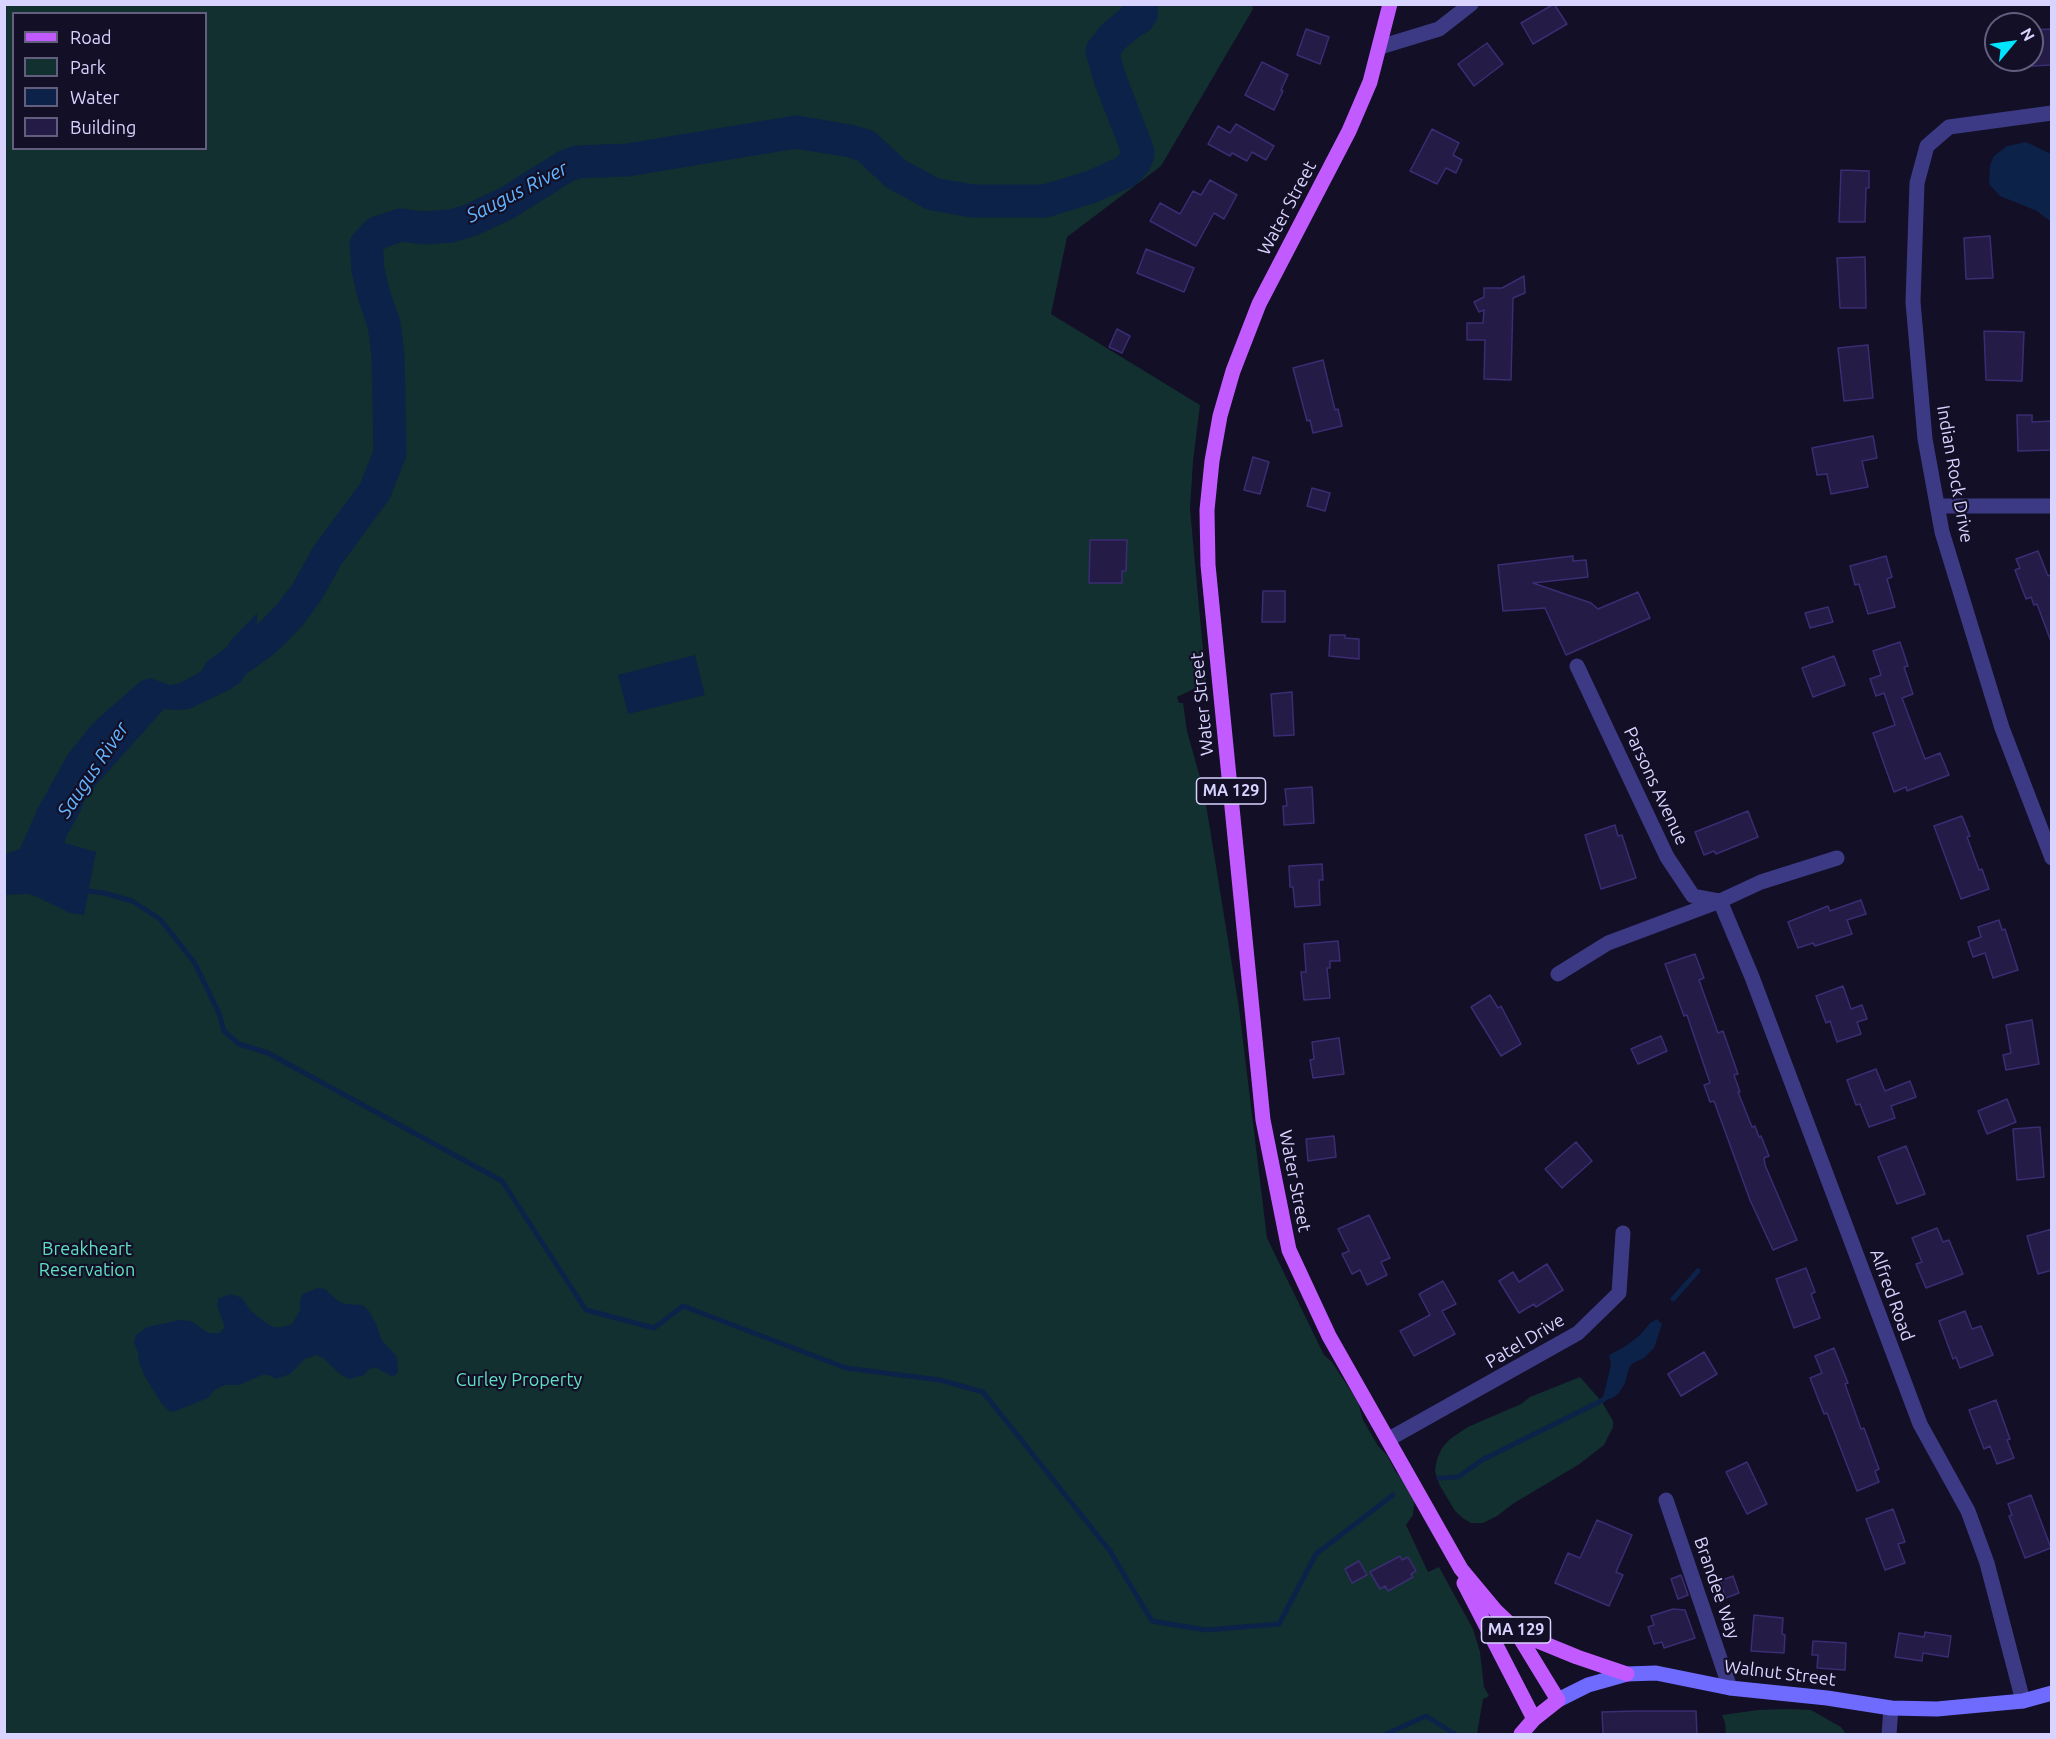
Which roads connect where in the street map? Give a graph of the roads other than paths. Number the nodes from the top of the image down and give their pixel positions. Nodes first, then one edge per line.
1 (1390, 4) edge
2 (1471, 4) edge
3 (1380, 47) junction
4 (2052, 113) edge
5 (1937, 506) junction
6 (2052, 506) edge
7 (1577, 666) dead end
8 (1837, 858) dead end
9 (2052, 858) edge
10 (1720, 901) junction
11 (1558, 974) dead end
12 (1623, 1233) dead end
13 (1389, 1439) junction
14 (1666, 1500) dead end
15 (1461, 1569) junction
16 (1515, 1628) junction
17 (1627, 1674) junction
18 (1730, 1688) junction
19 (2052, 1693) edge
20 (1558, 1700) junction
21 (2023, 1701) junction
22 (1891, 1708) junction
23 (1534, 1719) junction
24 (1521, 1734) edge
25 (1889, 1734) edge

1 - 3 main road, Water Street / MA 129
2 - 3 street
3 - 13 main road, Water Street / MA 129
4 - 5 street, Indian Rock Drive
5 - 6 street
5 - 9 street, Indian Rock Drive
7 - 10 street, Parsons Avenue
8 - 10 street
10 - 11 street
10 - 21 street, Alfred Road
12 - 13 street, Patel Drive
13 - 15 main road, Water Street / MA 129
14 - 18 street, Brandee Way
15 - 16 main road, Water Street / MA 129
15 - 23 main road, Water Street / MA 129
16 - 17 main road
16 - 20 main road, Water Street / MA 129
17 - 18 main road, Walnut Street
17 - 20 main road, Walnut Street
18 - 22 main road, Walnut Street
19 - 21 main road, Walnut Street
20 - 23 main road, Walnut Street
21 - 22 main road, Walnut Street
22 - 25 street
23 - 24 main road, Walnut Street

